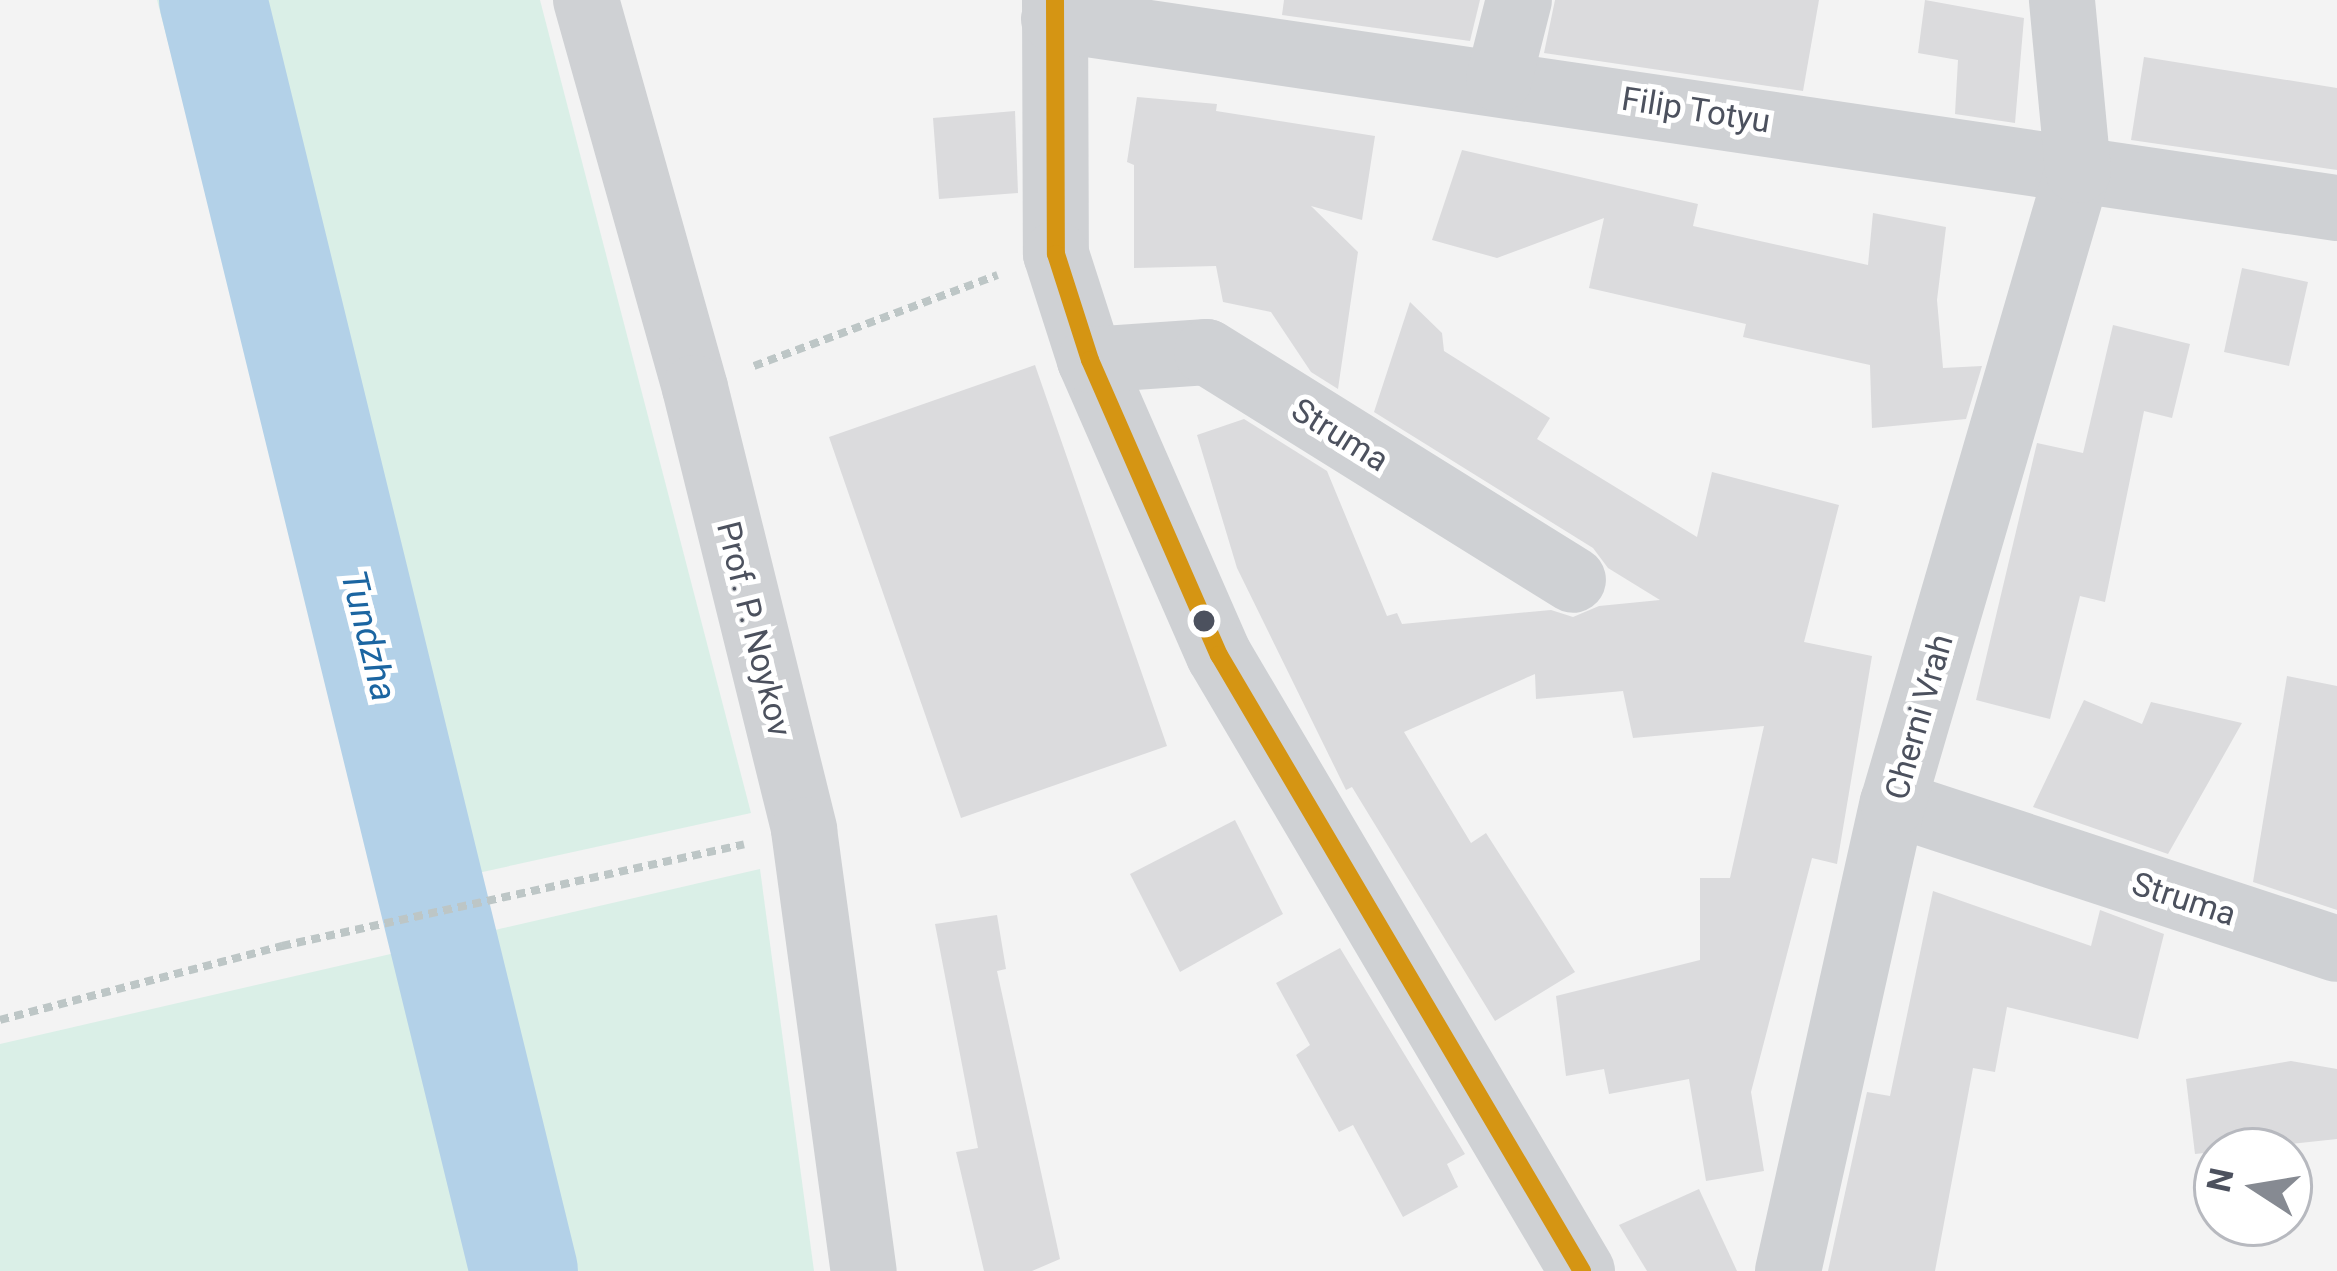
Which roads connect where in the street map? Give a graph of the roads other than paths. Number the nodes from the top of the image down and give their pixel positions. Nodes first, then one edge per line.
1 (586, 0) edge
2 (1519, 0) edge
3 (2062, 0) edge
4 (1054, 9) edge
5 (1499, 79) junction
6 (2078, 170) junction
7 (2337, 208) edge
8 (1090, 360) junction
9 (1573, 580) dead end
10 (1893, 803) junction
11 (2337, 949) edge
12 (864, 1271) edge
13 (1582, 1271) edge
14 (1788, 1271) edge

1 - 12 street, Prof. P. Noykov
2 - 5 street
3 - 6 street
4 - 5 street, Filip Totyu
4 - 8 street
5 - 6 street, Filip Totyu
6 - 7 street, Filip Totyu
6 - 10 street, Cherni Vrah
8 - 9 street, Struma
8 - 13 street
10 - 11 street, Struma
10 - 14 street, Cherni Vrah

